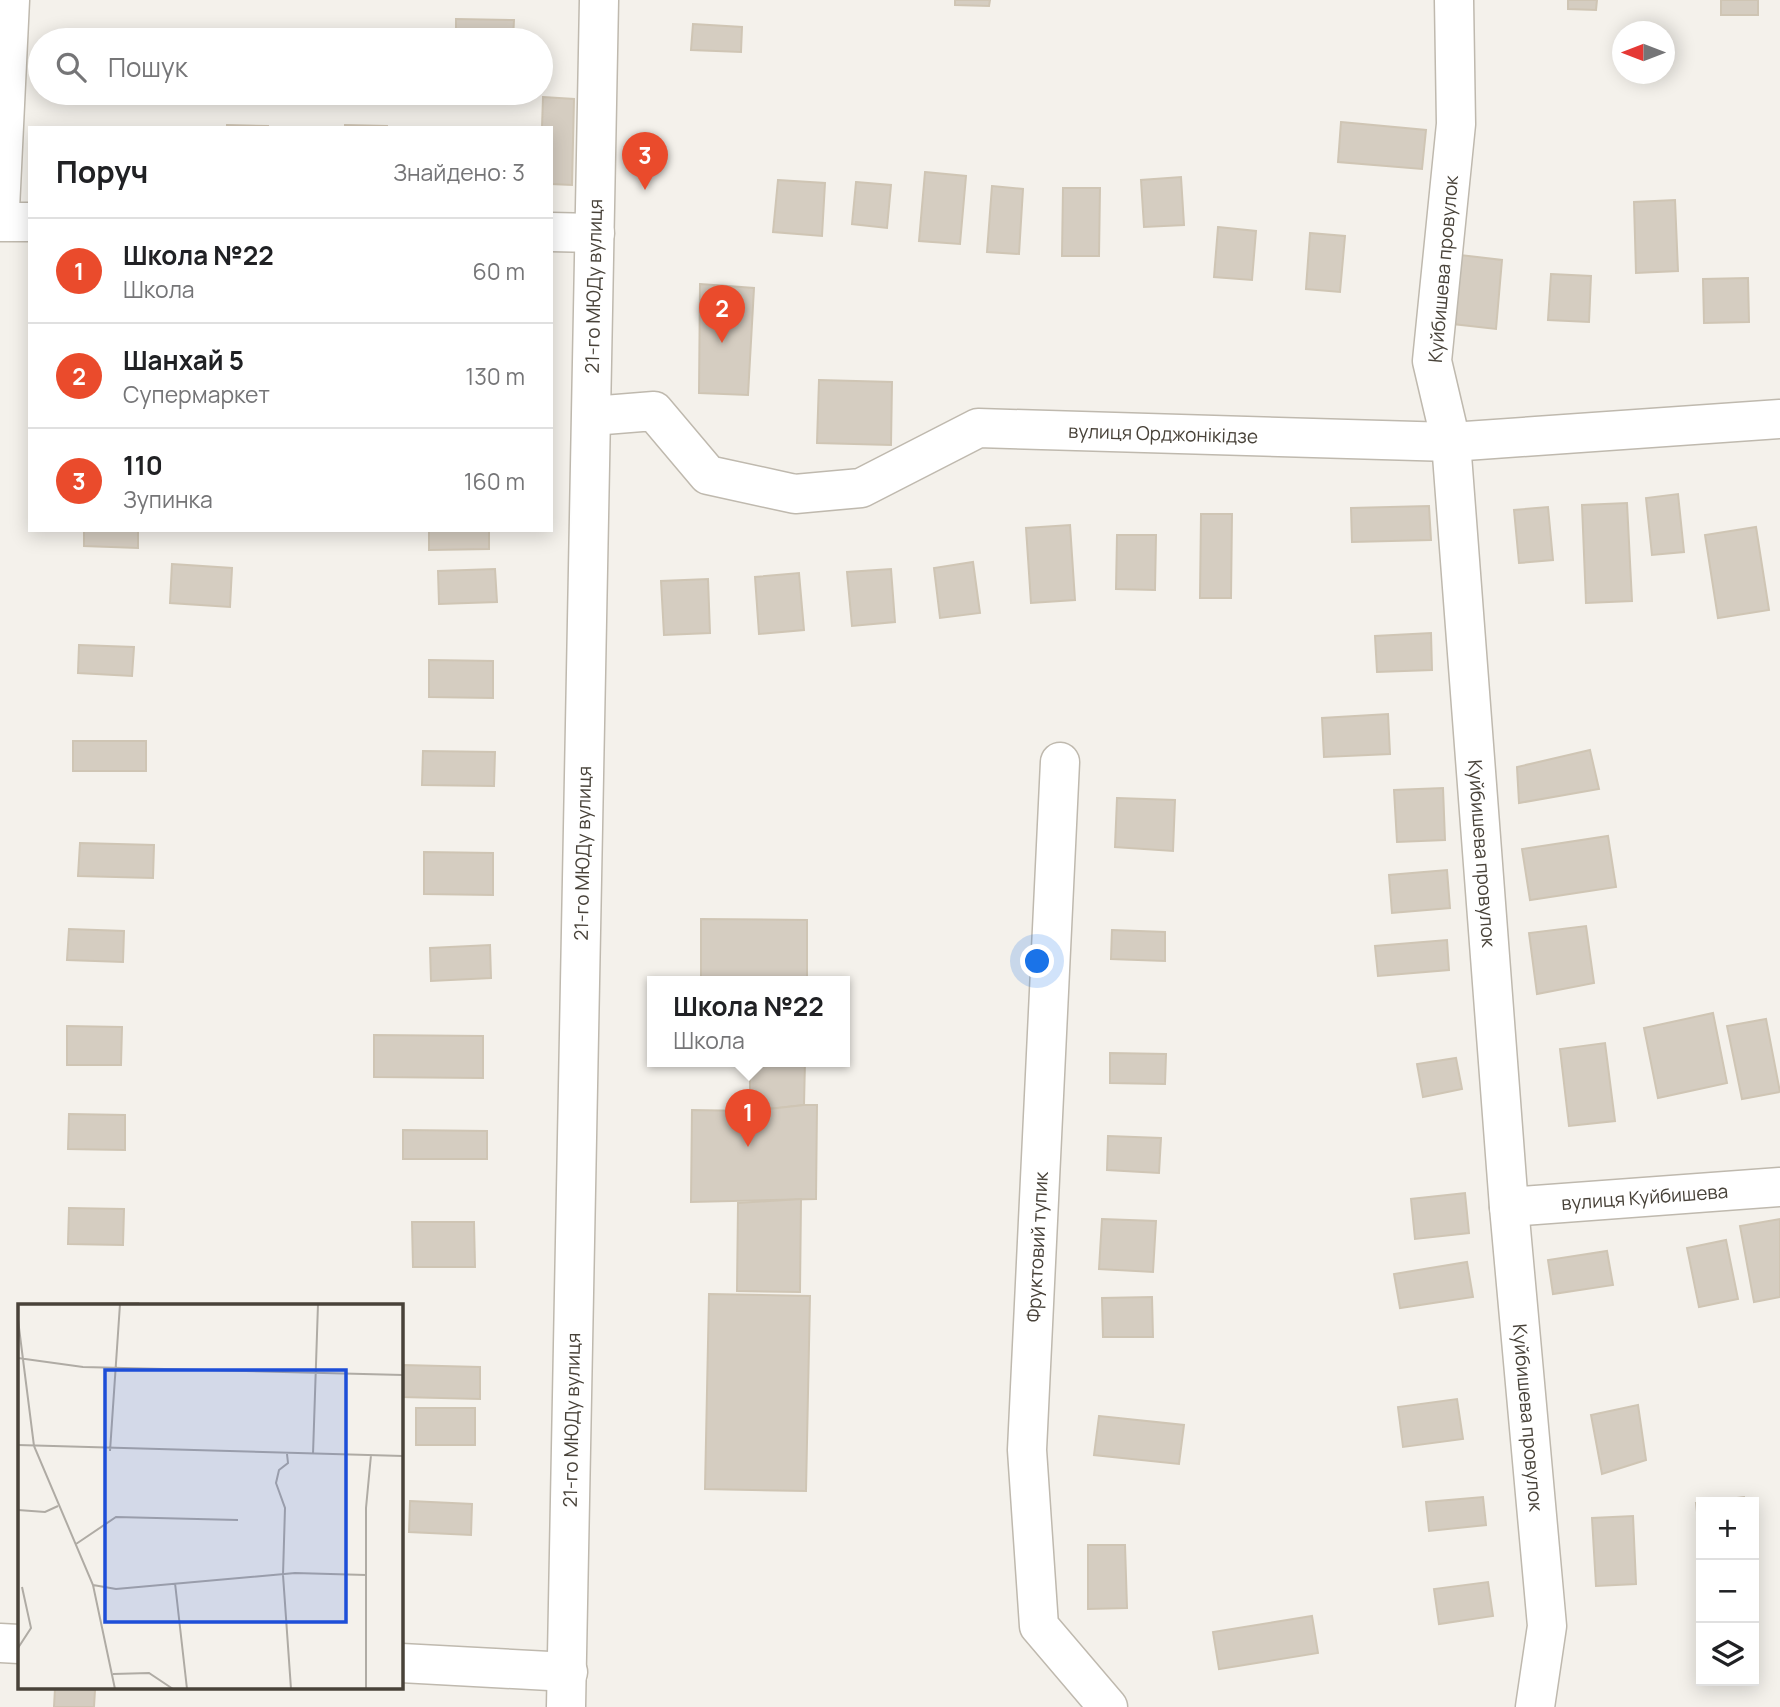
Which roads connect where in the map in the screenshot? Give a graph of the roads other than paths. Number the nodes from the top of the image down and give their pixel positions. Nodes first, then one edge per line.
1 (10, 0) edge
2 (599, 0) edge
3 (1454, 0) edge
4 (0, 209) edge
5 (0, 222) edge
6 (28, 222) edge
7 (553, 232) edge
8 (595, 233) junction
9 (592, 416) junction
10 (1780, 419) edge
11 (1451, 442) junction
12 (1060, 762) dead end
13 (1780, 1187) edge
14 (1509, 1206) junction
15 (0, 1643) edge
16 (18, 1644) edge
17 (402, 1663) edge
18 (567, 1689) edge
19 (1108, 1707) edge
20 (1535, 1707) edge

1 - 4 street
2 - 8 street, 21-го МЮДу вулиця
3 - 11 street, Куйбишева провулок
5 - 6 street
7 - 8 street
8 - 9 street, 21-го МЮДу вулиця
9 - 11 street, вулиця Орджонікідзе
9 - 18 street, 21-го МЮДу вулиця
10 - 11 street, вулиця Орджонікідзе
11 - 14 street, Куйбишева провулок
12 - 19 street, Фруктовий тупик
13 - 14 street, вулиця Куйбишева
14 - 20 street, Куйбишева провулок
15 - 16 street
17 - 18 street

